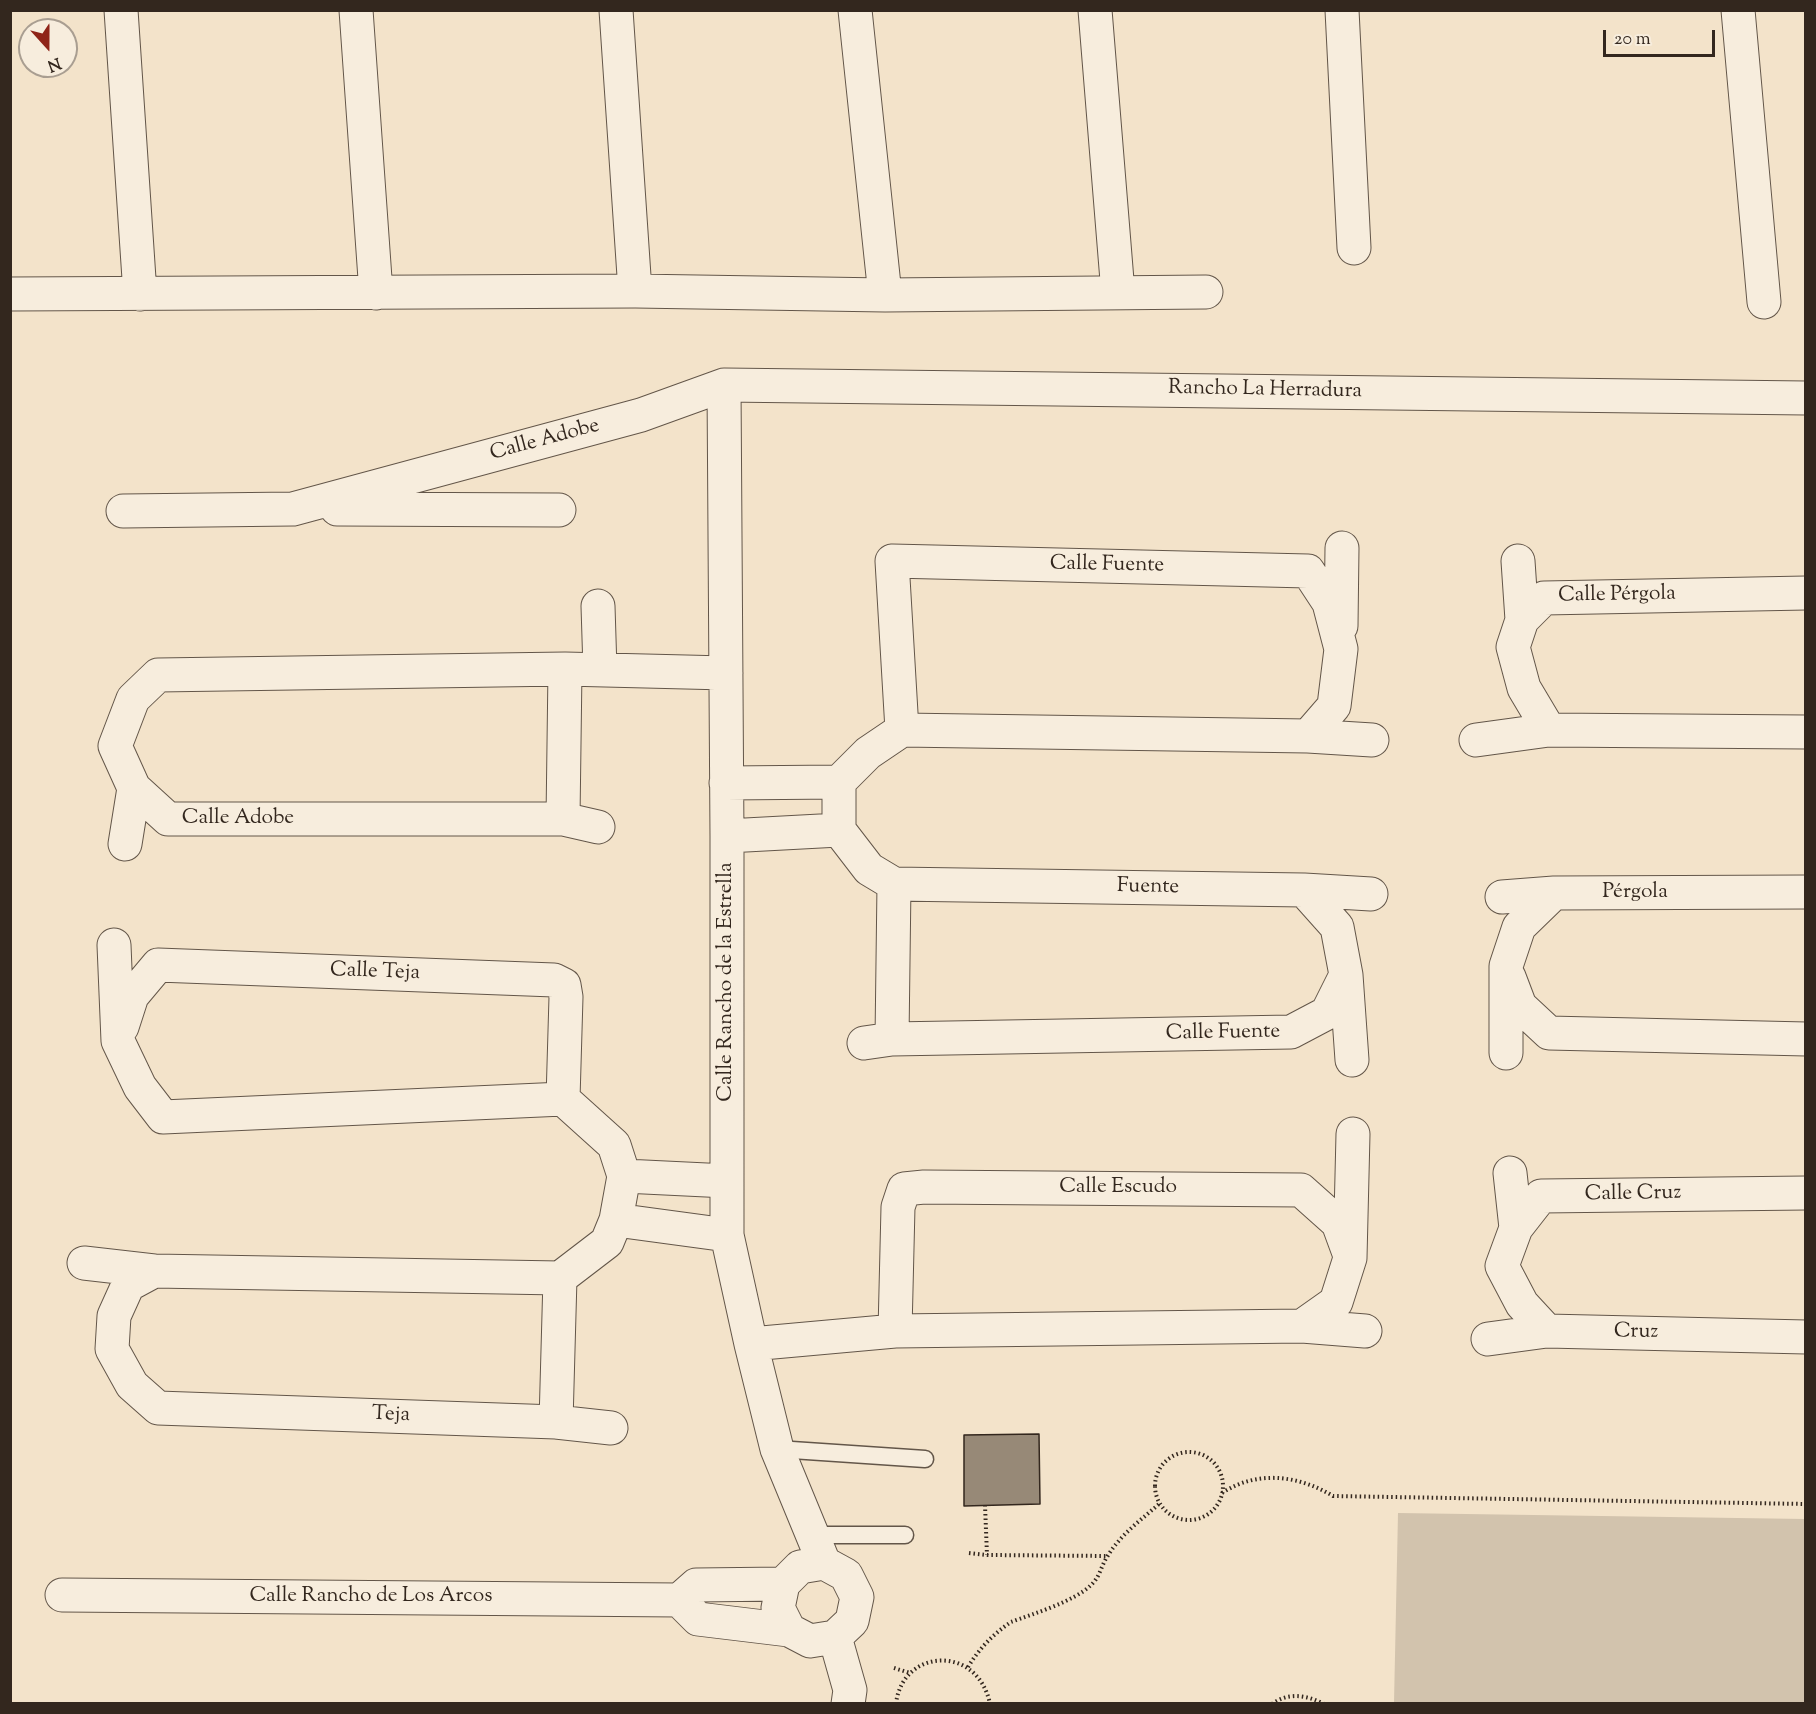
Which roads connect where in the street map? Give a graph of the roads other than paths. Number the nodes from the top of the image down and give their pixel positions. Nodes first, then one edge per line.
1 (121, 10) edge
2 (356, 10) edge
3 (616, 10) edge
4 (855, 10) edge
5 (1095, 10) edge
6 (1342, 10) edge
7 (1738, 10) edge
8 (1353, 248) dead end
9 (635, 291) junction
10 (1206, 292) dead end
11 (376, 293) junction
12 (1118, 293) junction
13 (10, 294) edge
14 (140, 294) junction
15 (885, 295) junction
16 (1764, 302) dead end
17 (724, 385) junction
18 (1806, 398) edge
19 (293, 509) junction
20 (559, 510) dead end
21 (123, 512) dead end
22 (1342, 548) dead end
23 (1518, 561) dead end
24 (1806, 593) edge
25 (598, 606) dead end
26 (1522, 620) junction
27 (1341, 649) junction
28 (565, 669) junction
29 (600, 670) junction
30 (726, 673) junction
31 (902, 730) junction
32 (1549, 730) junction
33 (1806, 732) edge
34 (1308, 736) junction
35 (1372, 740) dead end
36 (1476, 740) dead end
37 (726, 783) junction
38 (134, 788) junction
39 (839, 806) junction
40 (563, 819) junction
41 (598, 827) dead end
42 (727, 836) junction
43 (126, 844) dead end
44 (894, 884) junction
45 (1304, 890) junction
46 (1806, 892) edge
47 (1554, 893) junction
48 (1371, 894) dead end
49 (1502, 897) dead end
50 (114, 945) dead end
51 (1506, 966) junction
52 (1346, 975) junction
53 (1806, 1039) edge
54 (118, 1041) junction
55 (1506, 1053) dead end
56 (1352, 1060) dead end
57 (562, 1100) junction
58 (1353, 1134) dead end
59 (1510, 1173) dead end
60 (624, 1176) junction
61 (727, 1181) junction
62 (1806, 1192) edge
63 (616, 1220) junction
64 (1516, 1228) junction
65 (726, 1234) junction
66 (1350, 1258) junction
67 (84, 1263) dead end
68 (154, 1271) junction
69 (560, 1278) junction
70 (1302, 1326) junction
71 (895, 1331) junction
72 (1365, 1331) dead end
73 (1547, 1331) junction
74 (1806, 1337) edge
75 (1488, 1339) dead end
76 (750, 1344) junction
77 (556, 1422) junction
78 (611, 1428) dead end
79 (777, 1449) junction
80 (925, 1459) dead end
81 (905, 1535) dead end
82 (818, 1549) junction
83 (783, 1584) junction
84 (62, 1595) dead end
85 (679, 1600) junction
86 (789, 1629) junction
87 (835, 1637) junction
88 (848, 1704) edge

1 - 14 street
2 - 11 street
3 - 9 street
4 - 15 street
5 - 12 street
6 - 8 street
7 - 16 street
9 - 11 street
9 - 15 street
10 - 12 street
11 - 14 street
12 - 15 street
13 - 14 street
17 - 18 street, Rancho La Herradura
17 - 19 street, Calle Adobe
17 - 30 street, Calle Rancho de la Estrella
19 - 20 street, Calle Adobe
19 - 21 street, Calle Adobe
22 - 27 street
23 - 26 street
24 - 26 street, Calle Pérgola
25 - 29 street
26 - 32 street, Calle Pérgola
27 - 31 street, Calle Fuente
27 - 34 street, Calle Fuente
28 - 29 street, Calle Adobe
28 - 38 street, Calle Adobe
28 - 40 street
29 - 30 street, Calle Adobe
30 - 37 street, Calle Rancho de la Estrella
31 - 34 street
31 - 39 street
32 - 33 street
32 - 36 street
34 - 35 street
37 - 39 street
37 - 42 street, Calle Rancho de la Estrella
38 - 40 street, Calle Adobe
38 - 43 street
39 - 42 street
39 - 44 street
40 - 41 street, Calle Adobe
42 - 61 street, Calle Rancho de la Estrella
44 - 45 street, Fuente
44 - 52 street, Calle Fuente
45 - 48 street, Fuente
45 - 52 street
46 - 47 street, Pérgola
47 - 49 street, Pérgola
47 - 51 street
50 - 54 street
51 - 53 street
51 - 55 street
52 - 56 street
54 - 57 street
54 - 57 street, Calle Teja
57 - 60 street
58 - 66 street
59 - 64 street
60 - 61 street
60 - 63 street
61 - 65 street, Calle Rancho de la Estrella
62 - 64 street, Calle Cruz
63 - 65 street
63 - 69 street
64 - 73 street, Calle Cruz
65 - 76 street, Calle Rancho de la Estrella
66 - 70 street
66 - 71 street, Calle Escudo
67 - 68 street
68 - 69 street
68 - 77 street, Teja
69 - 77 street
70 - 71 street
70 - 72 street
71 - 76 street
73 - 74 street, Cruz
73 - 75 street
76 - 79 street, Calle Rancho de la Estrella
77 - 78 street, Teja
79 - 80 lane
79 - 82 street, Calle Rancho de la Estrella
81 - 82 lane
82 - 83 street
82 - 87 street
83 - 85 street
83 - 86 street
84 - 85 street, Calle Rancho de Los Arcos
85 - 86 street
86 - 87 street
87 - 88 street

